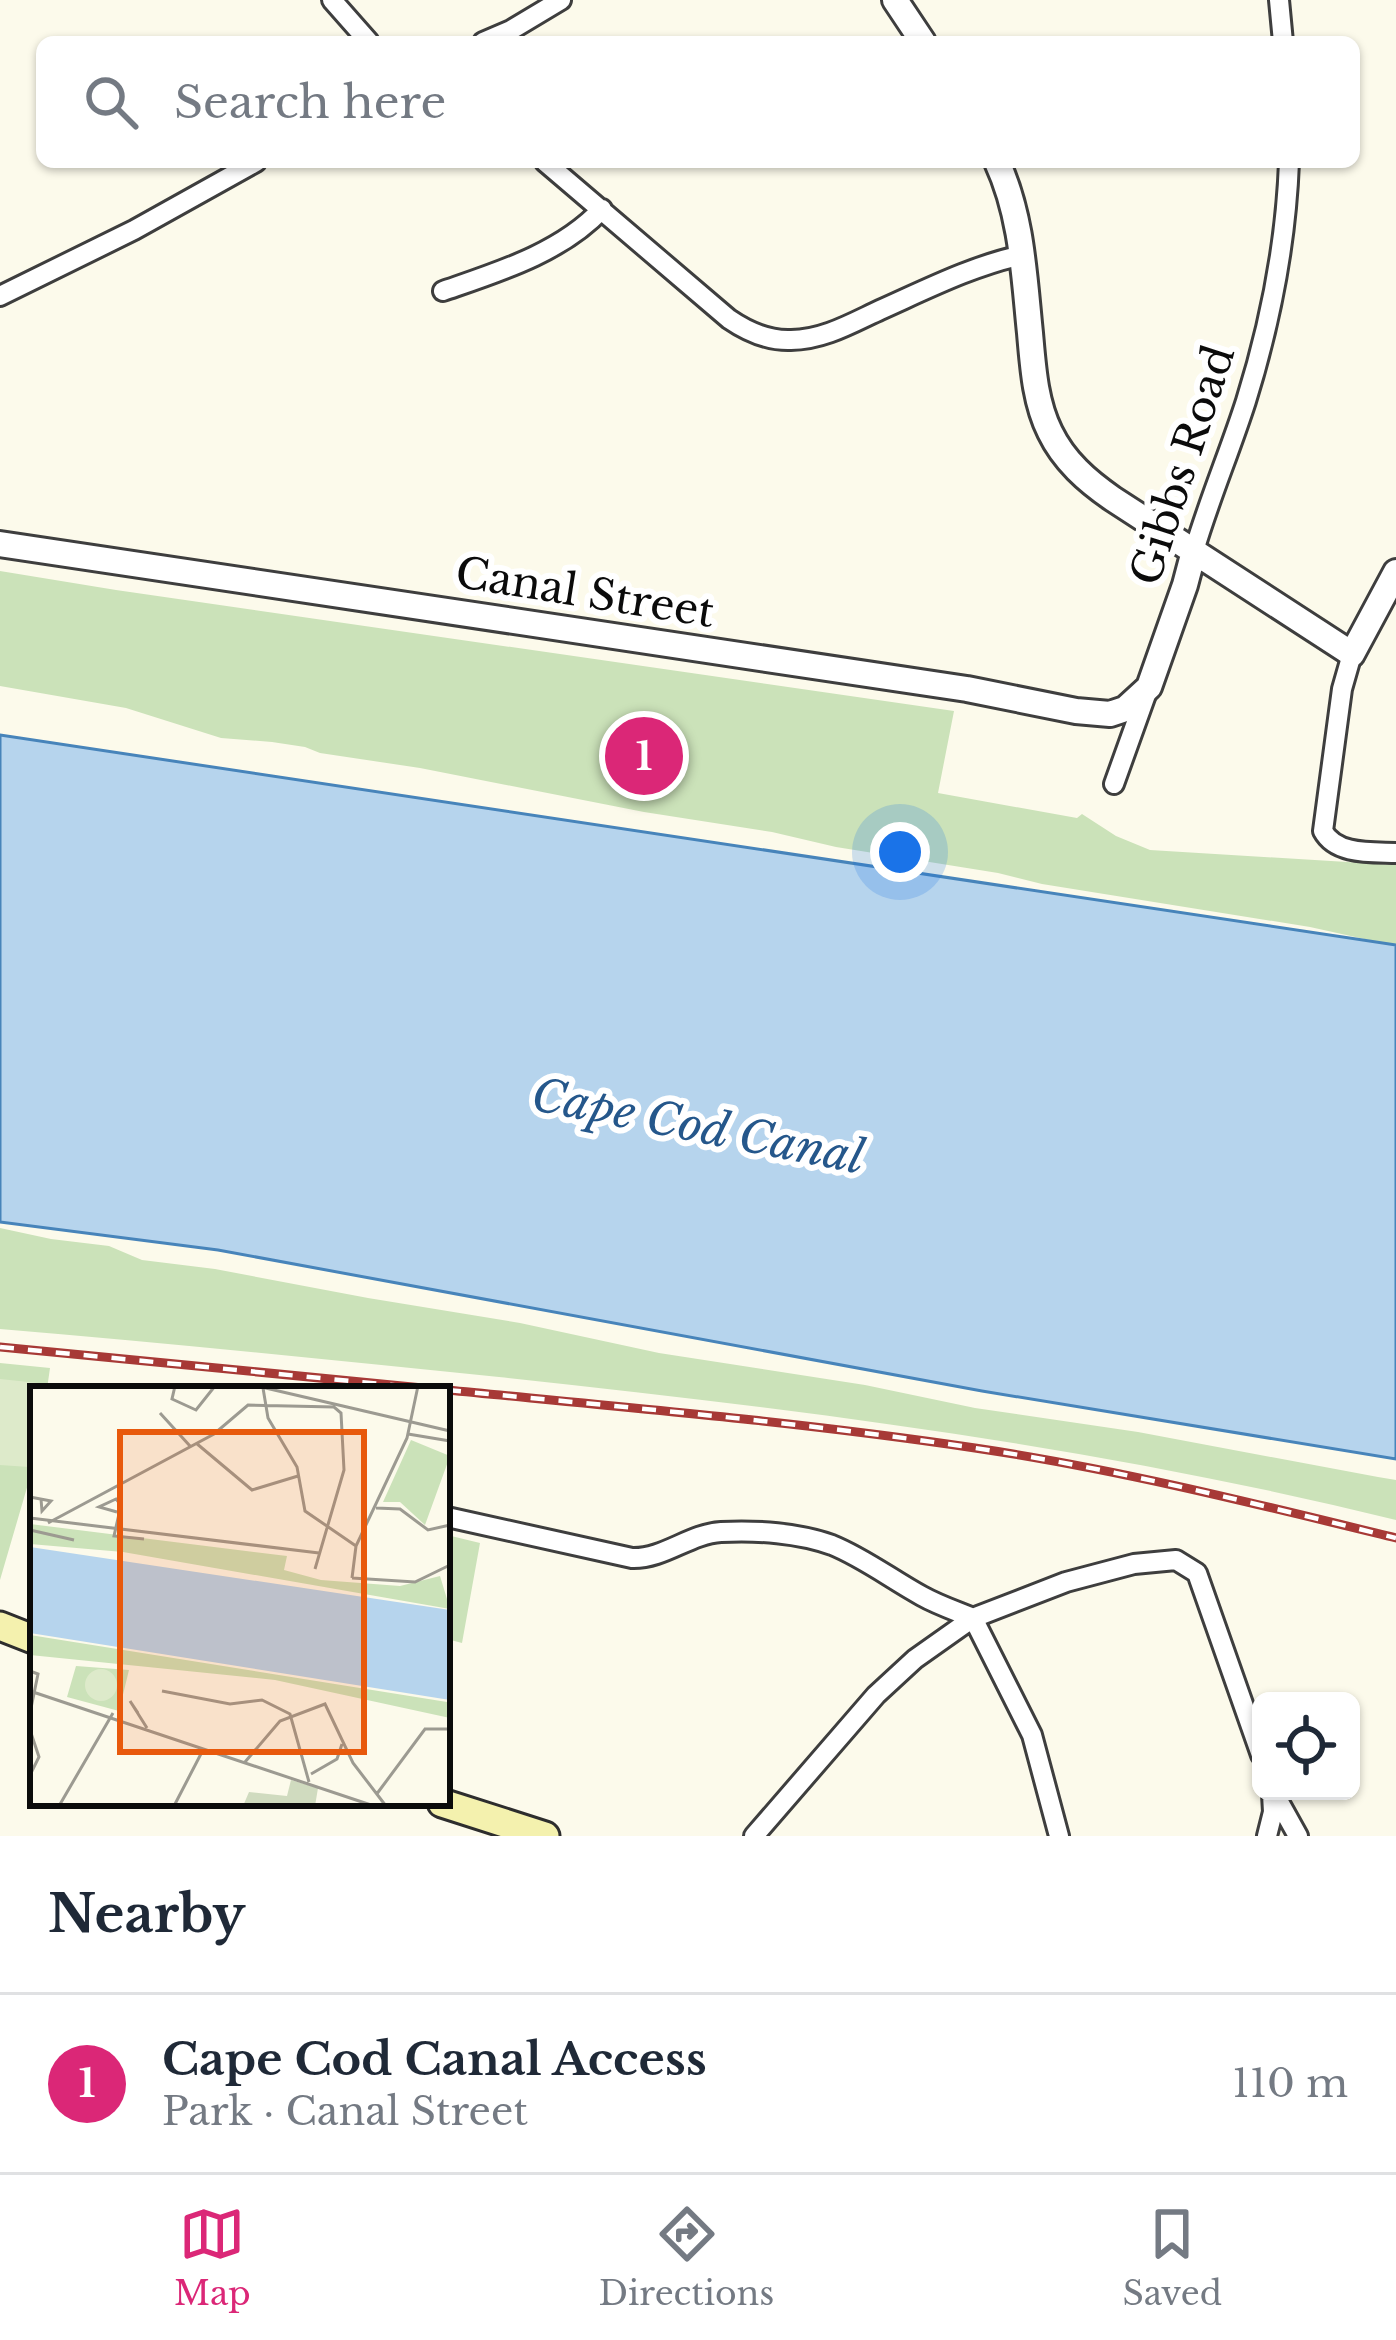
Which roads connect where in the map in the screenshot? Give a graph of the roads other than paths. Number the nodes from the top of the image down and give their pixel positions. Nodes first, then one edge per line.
1 (332, 0) edge
2 (560, 0) edge
3 (895, 0) edge
4 (1279, 0) edge
5 (364, 36) edge
6 (495, 36) edge
7 (919, 36) edge
8 (1282, 36) edge
9 (245, 168) edge
10 (552, 168) edge
11 (999, 168) edge
12 (1289, 168) edge
13 (602, 209) junction
14 (1022, 255) junction
15 (442, 290) dead end
16 (0, 296) edge
17 (0, 544) edge
18 (1194, 551) junction
19 (1396, 572) edge
20 (1352, 654) junction
21 (1149, 687) junction
22 (1114, 784) dead end
23 (1396, 853) edge
24 (450, 1518) edge
25 (973, 1618) junction
26 (0, 1626) edge
27 (30, 1638) edge
28 (1252, 1728) edge
29 (1273, 1800) edge
30 (1277, 1800) edge
31 (447, 1806) edge
32 (545, 1836) edge
33 (754, 1836) edge
34 (1060, 1836) edge
35 (1267, 1836) edge
36 (1298, 1836) edge

1 - 5 street
2 - 6 street
3 - 7 street
4 - 8 street
9 - 16 street
10 - 13 street
11 - 14 street
12 - 18 street, Gibbs Road
13 - 14 street
13 - 15 street
14 - 18 street
17 - 21 street, Canal Street
18 - 20 street
18 - 21 street, Gibbs Road
19 - 20 street
20 - 23 street
21 - 22 street, Gibbs Road
24 - 25 street
25 - 28 street
25 - 33 street
25 - 34 street
26 - 27 main road
29 - 35 street
30 - 36 street
31 - 32 main road

